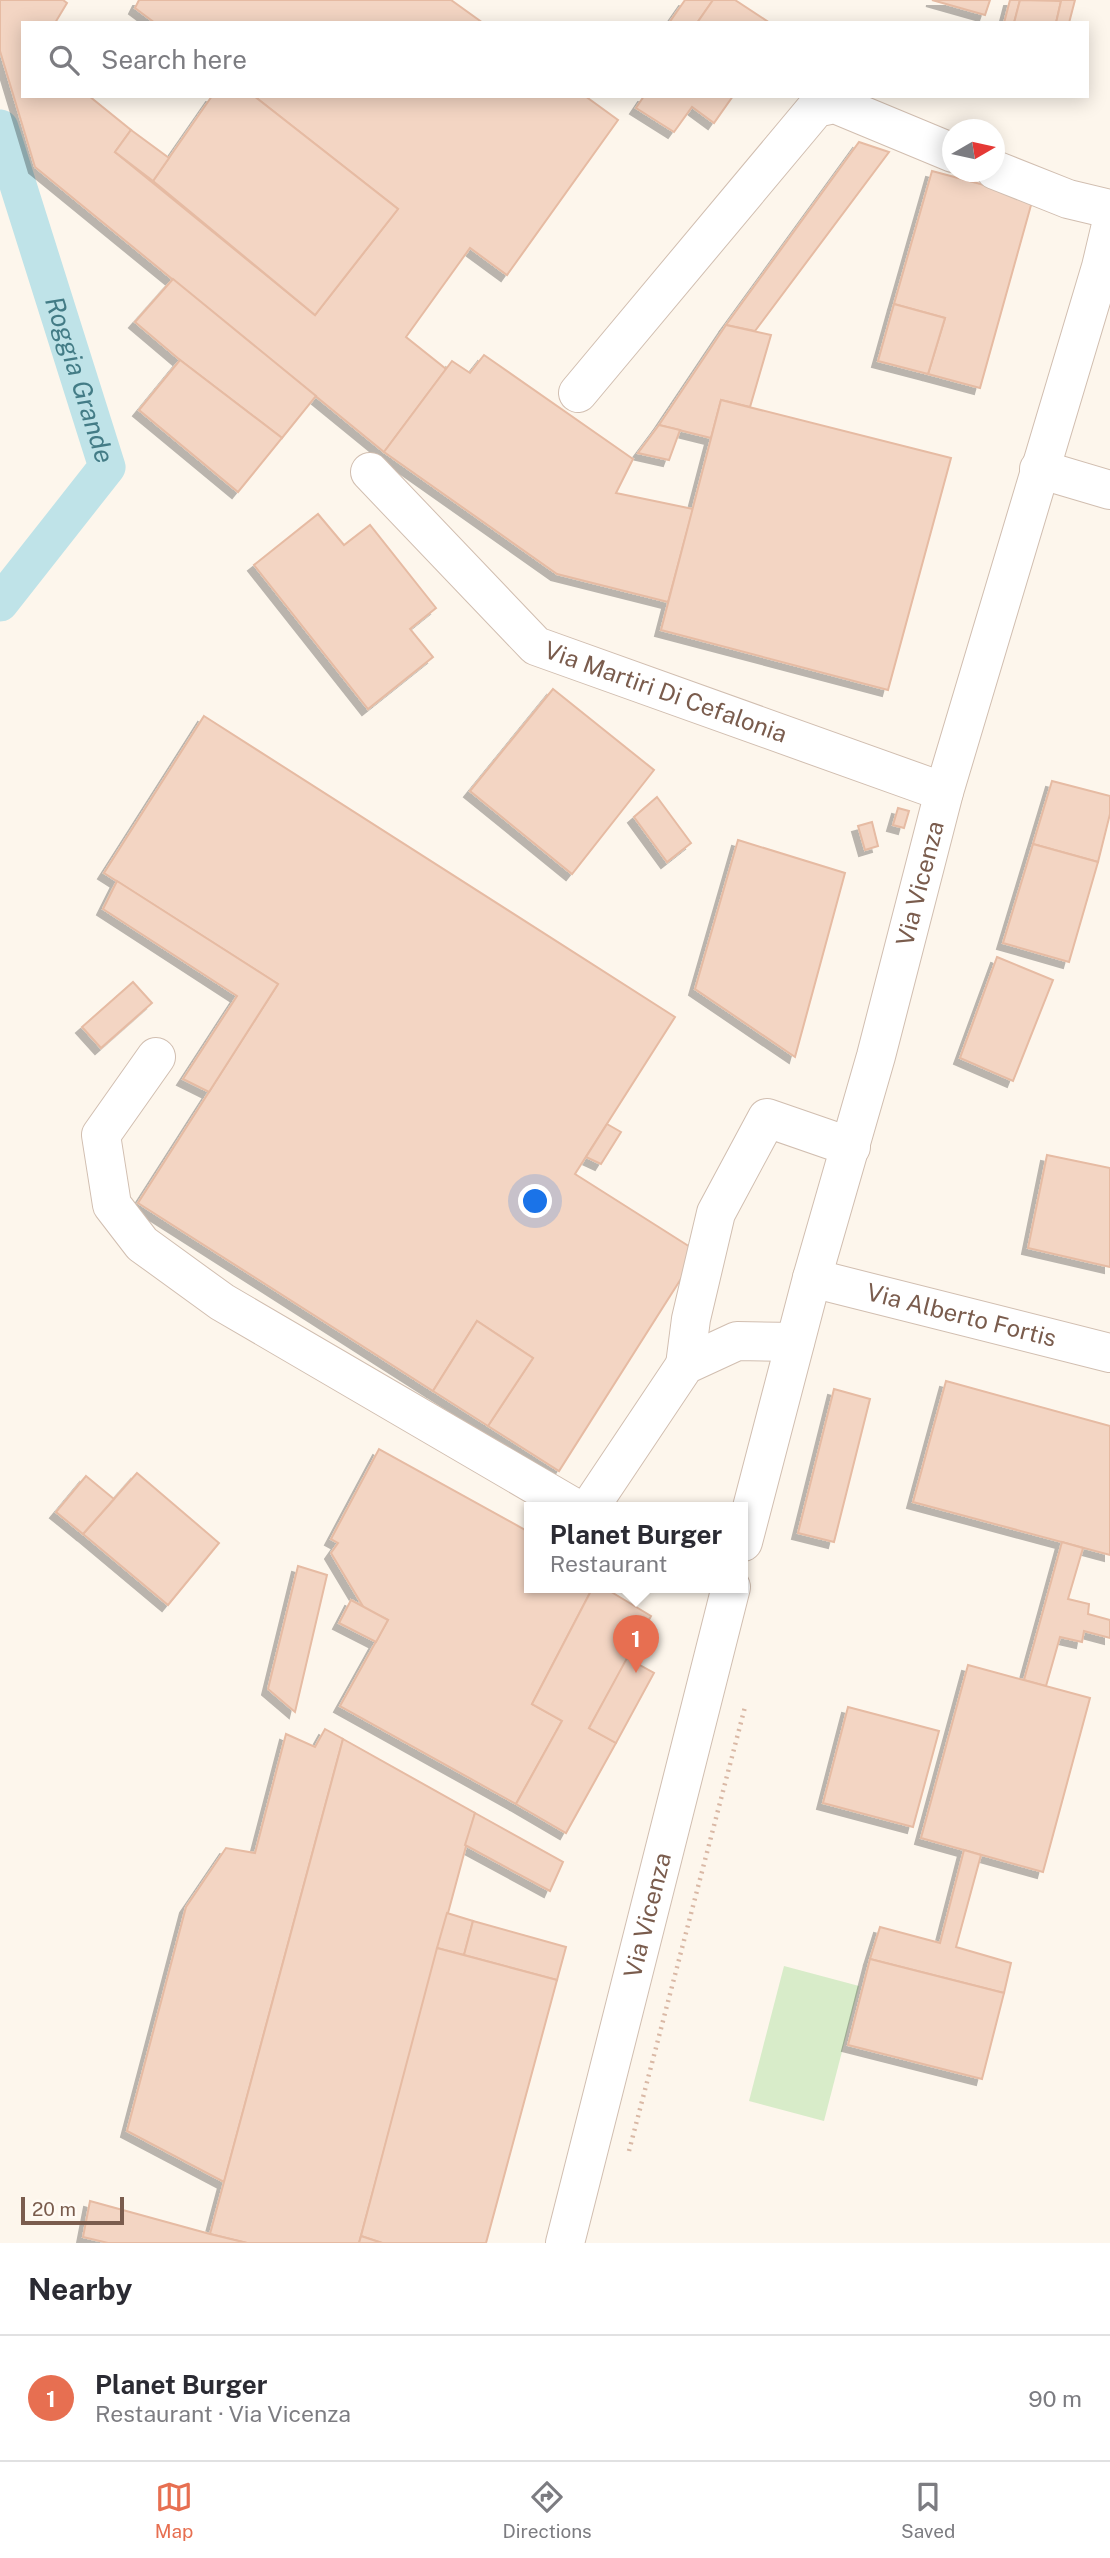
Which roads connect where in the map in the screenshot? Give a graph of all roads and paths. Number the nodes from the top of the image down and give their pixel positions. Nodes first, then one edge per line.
1 (942, 148) edge
2 (1005, 174) edge
3 (1110, 209) edge
4 (1110, 229) edge
5 (1105, 268) edge
6 (578, 393) dead end
7 (1039, 469) junction
8 (370, 472) dead end
9 (1110, 490) edge
10 (944, 792) junction
11 (156, 1057) dead end
12 (851, 1147) junction
13 (812, 1278) junction
14 (795, 1342) junction
15 (1110, 1353) edge
16 (685, 1366) junction
17 (564, 1502) edge
18 (593, 1502) edge
19 (748, 1523) edge
20 (729, 1593) edge
21 (745, 1707) dead end
22 (626, 2163) dead end
23 (565, 2243) edge

1 - 6 street
2 - 3 street
4 - 5 street, Via Vicenza
5 - 7 street, Via Vicenza
7 - 9 street
7 - 10 street, Via Vicenza
8 - 10 street, Via Martiri Di Cefalonia
10 - 12 street, Via Vicenza
11 - 17 street
12 - 13 street, Via Vicenza
12 - 16 street
13 - 14 street, Via Vicenza
13 - 15 street, Via Alberto Fortis
14 - 16 street
14 - 19 street, Via Vicenza
16 - 18 street
20 - 23 street, Via Vicenza
21 - 22 path

